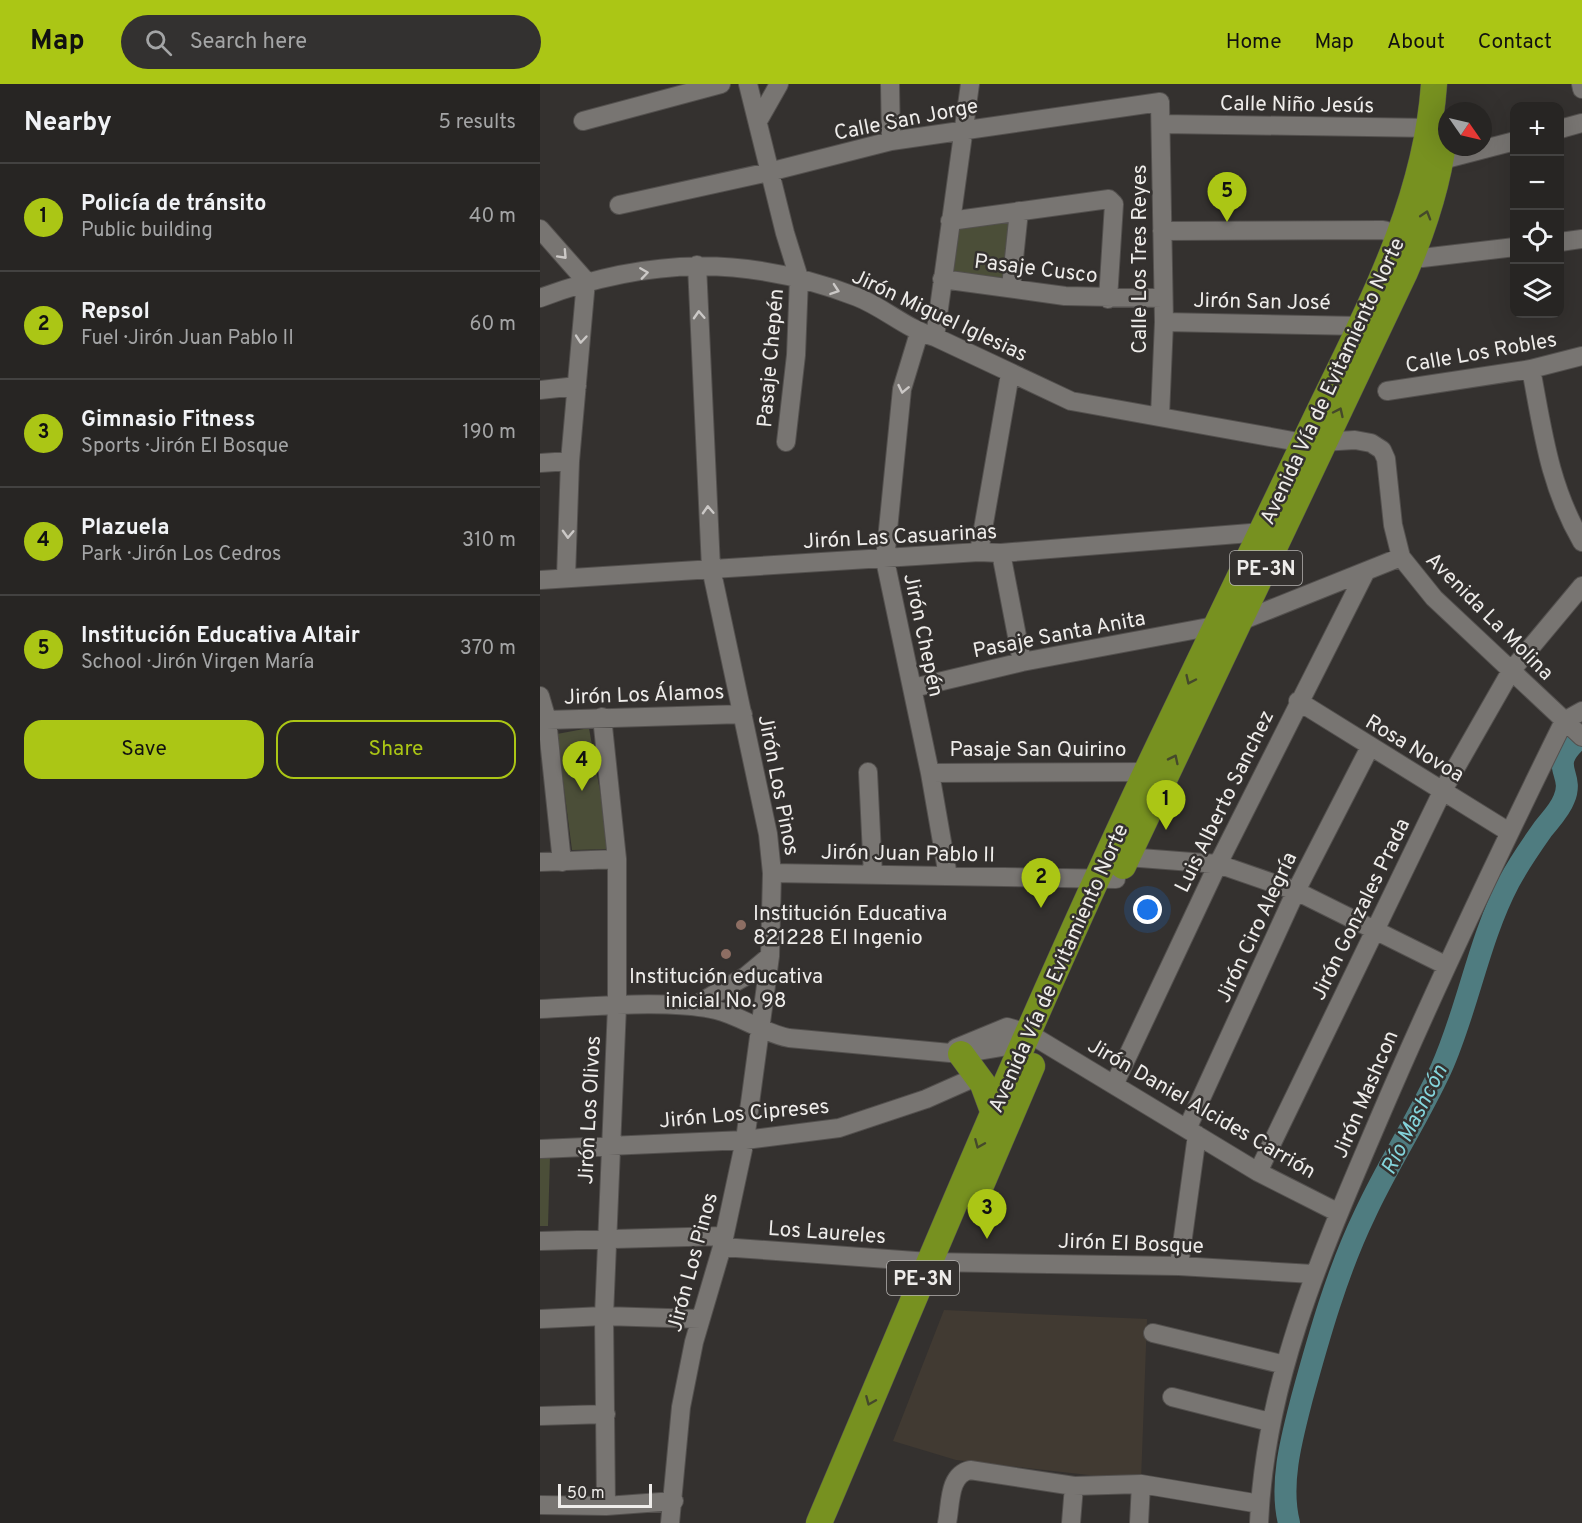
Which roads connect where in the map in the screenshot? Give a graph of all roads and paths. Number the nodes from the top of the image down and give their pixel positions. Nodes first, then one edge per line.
1 (721, 84) edge
2 (748, 84) edge
3 (779, 84) edge
4 (890, 84) edge
5 (970, 84) edge
6 (1434, 84) edge
7 (1449, 84) edge
8 (1581, 84) edge
9 (1582, 89) edge
10 (1160, 102) joint
11 (583, 121) dead end
12 (759, 121) junction
13 (1582, 123) edge
14 (1162, 124) junction
15 (1431, 128) junction
16 (1564, 128) edge
17 (964, 129) junction
18 (891, 141) junction
19 (1510, 142) edge
20 (1442, 160) junction
21 (769, 172) junction
22 (619, 205) dead end
23 (1018, 211) junction
24 (950, 221) junction
25 (540, 230) edge
26 (1162, 231) junction
27 (1582, 239) edge
28 (1564, 241) edge
29 (1406, 246) junction
30 (1510, 248) edge
31 (697, 265) junction
32 (800, 278) junction
33 (942, 279) junction
34 (586, 281) junction
35 (1011, 287) junction
36 (540, 298) edge
37 (1162, 298) junction
38 (1108, 299) junction
39 (1164, 322) junction
40 (1360, 326) junction
41 (927, 335) junction
42 (1582, 356) edge
43 (1531, 369) junction
44 (1010, 374) junction
45 (577, 386) junction
46 (540, 390) edge
47 (1387, 391) dead end
48 (1160, 416) junction
49 (786, 442) dead end
50 (1314, 443) junction
51 (570, 461) junction
52 (540, 463) edge
53 (1263, 532) junction
54 (1582, 542) edge
55 (979, 552) junction
56 (1001, 553) junction
57 (1401, 557) junction
58 (885, 560) junction
59 (711, 568) junction
60 (1365, 573) junction
61 (566, 577) junction
62 (540, 580) edge
63 (1582, 586) edge
64 (1241, 621) junction
65 (1216, 627) junction
66 (1022, 662) junction
67 (1511, 671) junction
68 (913, 688) junction
69 (540, 696) edge
70 (1298, 701) junction
71 (1582, 711) edge
72 (743, 714) junction
73 (602, 717) junction
74 (547, 720) junction
75 (1573, 729) edge
76 (1370, 747) junction
77 (868, 772) dead end
78 (930, 772) junction
79 (1147, 772) junction
80 (1443, 790) junction
81 (1509, 832) junction
82 (1127, 856) junction
83 (617, 859) junction
84 (540, 862) edge
85 (562, 862) junction
86 (1218, 864) junction
87 (772, 873) junction
88 (873, 875) junction
89 (948, 876) junction
90 (1108, 879) junction
91 (1296, 891) junction
92 (1374, 930) junction
93 (770, 957) junction
94 (1445, 965) junction
95 (616, 1006) junction
96 (694, 1006) junction
97 (540, 1009) edge
98 (759, 1029) junction
99 (1036, 1037) junction
100 (953, 1054) junction
101 (978, 1076) junction
102 (1114, 1085) junction
103 (993, 1111) junction
104 (1192, 1132) junction
105 (745, 1140) junction
106 (610, 1146) junction
107 (540, 1149) edge
108 (1258, 1172) junction
109 (965, 1200) junction
110 (1339, 1213) junction
111 (606, 1237) junction
112 (540, 1241) edge
113 (723, 1241) junction
114 (939, 1262) junction
115 (1179, 1266) junction
116 (1313, 1275) junction
117 (604, 1316) junction
118 (540, 1319) edge
119 (700, 1319) junction
120 (1153, 1333) dead end
121 (1285, 1365) junction
122 (1172, 1397) dead end
123 (606, 1414) junction
124 (540, 1416) edge
125 (1270, 1422) junction
126 (1141, 1484) junction
127 (1074, 1486) junction
128 (674, 1501) junction
129 (540, 1504) edge
130 (1260, 1504) junction
131 (606, 1506) junction
132 (670, 1523) edge
133 (819, 1523) edge
134 (838, 1523) edge
135 (947, 1523) edge
136 (1071, 1523) edge
137 (1140, 1523) edge
138 (1259, 1523) edge

1 - 11 street
2 - 12 street
3 - 12 street
4 - 18 street
5 - 17 street, Jirón Chepén
6 - 15 highway, Avenida Vía de Evitamiento Norte / PE-3N
7 - 20 highway, Avenida Vía de Evitamiento Norte / PE-3N
8 - 9 street
10 - 14 street, Calle Los Tres Reyes
10 - 17 street, Calle San Jorge
12 - 21 street
13 - 16 street
14 - 15 street, Calle Niño Jesús
14 - 26 street, Calle Los Tres Reyes
15 - 29 highway, Avenida Vía de Evitamiento Norte / PE-3N
17 - 18 street, Calle San Jorge
17 - 24 street, Jirón Chepén
18 - 21 street, Calle San Jorge
19 - 20 street
29 -> 20 highway, Avenida Vía de Evitamiento Norte / PE-3N
21 - 22 street, Calle San Jorge
21 - 32 street
23 - 24 street
23 - 35 street
23 - 38 street
24 - 33 street, Jirón Chepén
25 -> 34 street
26 - 29 street
26 - 37 street, Calle Los Tres Reyes
27 - 28 street
29 - 30 street
29 - 40 highway, Avenida Vía de Evitamiento Norte / PE-3N
50 -> 29 highway, Avenida Vía de Evitamiento Norte / PE-3N
31 - 32 street, Jirón Miguel Iglesias
34 -> 31 street, Jirón Miguel Iglesias
59 -> 31 street, Jirón Los Pinos
32 -> 41 street, Jirón Miguel Iglesias
32 - 49 street, Pasaje Chepén
33 - 35 street, Pasaje Cusco
33 - 41 street, Jirón Chepén
34 - 36 street, Jirón Miguel Iglesias
34 -> 45 street
35 - 38 street, Pasaje Cusco
37 - 38 street, Pasaje Cusco
37 - 39 street, Calle Los Tres Reyes
39 - 40 street, Jirón San José
39 - 48 street, Calle Los Tres Reyes
40 - 50 highway, Avenida Vía de Evitamiento Norte / PE-3N
41 - 44 street, Jirón Miguel Iglesias
41 -> 58 street, Jirón Chepén
42 - 43 street, Calle Los Robles
43 - 47 street, Calle Los Robles
43 - 54 street
44 - 48 street, Jirón Miguel Iglesias
44 - 55 street
45 - 46 street
45 - 51 street
48 - 50 street, Jirón Miguel Iglesias
50 - 53 highway, Avenida Vía de Evitamiento Norte / PE-3N
50 - 57 street, Avenida La Molina
50 - 64 highway, Avenida Vía de Evitamiento Norte / PE-3N
51 - 52 street
51 -> 61 street
53 - 56 street, Jirón Las Casuarinas
53 - 65 highway, Avenida Vía de Evitamiento Norte / PE-3N
55 - 56 street, Jirón Las Casuarinas
55 - 58 street, Jirón Las Casuarinas
56 - 66 street
57 - 60 street, Pasaje Santa Anita
57 - 67 street, Avenida La Molina
58 - 59 street, Jirón Las Casuarinas
58 - 68 street, Jirón Chepén
59 - 61 street, Jirón Las Casuarinas
59 - 72 street, Jirón Los Pinos
60 - 64 street, Pasaje Santa Anita
60 - 70 street, Luis Alberto Sanchez
61 - 62 street, Jirón Las Casuarinas
63 - 67 street, Jirón Gonzales Prada
64 - 65 street, Pasaje Santa Anita
82 -> 64 highway, Avenida Vía de Evitamiento Norte / PE-3N
65 - 66 street, Pasaje Santa Anita
65 -> 79 highway, Avenida Vía de Evitamiento Norte / PE-3N
66 - 68 street, Pasaje Santa Anita
67 - 75 street, Avenida La Molina
67 - 80 street, Jirón Gonzales Prada
68 - 78 street, Jirón Chepén
69 - 74 street
70 - 76 street, Rosa Novoa
70 - 86 street, Luis Alberto Sanchez
71 - 75 street
72 - 73 street, Jirón Los Álamos
72 - 87 street, Jirón Los Pinos
73 - 74 street, Jirón Los Álamos
73 - 83 street, Jirón Los Olivos
74 - 85 street
75 - 81 street, Jirón Mashcon
76 - 80 street, Rosa Novoa
76 - 91 street, Jirón Ciro Alegría
77 - 88 street
78 - 79 street, Pasaje San Quirino
78 - 89 street, Jirón Chepén
79 - 90 highway, Avenida Vía de Evitamiento Norte / PE-3N
80 - 81 street, Rosa Novoa
80 - 92 street, Jirón Gonzales Prada
81 - 94 street, Jirón Mashcon
82 - 86 street
82 - 90 highway, Avenida Vía de Evitamiento Norte / PE-3N
83 - 85 street
83 - 95 street, Jirón Los Olivos
84 - 85 street
86 - 91 street
86 - 102 street, Luis Alberto Sanchez
87 - 88 street, Jirón Juan Pablo II
87 - 93 street, Jirón Los Pinos
88 - 89 street, Jirón Juan Pablo II
89 - 90 street, Jirón Juan Pablo II
90 - 99 highway, Avenida Vía de Evitamiento Norte / PE-3N
91 - 92 street
91 - 104 street, Jirón Ciro Alegría
92 - 94 street
92 - 108 street, Jirón Gonzales Prada
93 - 96 street
93 - 98 street, Jirón Los Pinos
94 - 110 street, Jirón Mashcon
95 - 96 street
95 - 97 street
95 - 106 street, Jirón Los Olivos
96 - 98 street
98 - 100 street
98 - 105 street, Jirón Los Pinos
99 - 100 street
99 - 102 street, Jirón Daniel Alcides Carrión
99 - 103 highway, Avenida Vía de Evitamiento Norte / PE-3N
99 - 109 highway, Avenida Vía de Evitamiento Norte / PE-3N
100 - 101 highway
101 - 103 highway
101 - 105 street, Jirón Los Cipreses
102 - 104 street, Jirón Daniel Alcides Carrión
103 -> 109 highway, Avenida Vía de Evitamiento Norte / PE-3N
104 - 108 street, Jirón Daniel Alcides Carrión
104 - 115 street, Jirón Ciro Alegría
105 - 106 street, Jirón Los Cipreses
105 - 113 street, Jirón Los Pinos
106 - 107 street, Jirón Los Cipreses
106 - 111 street, Jirón Los Olivos
108 - 110 street, Jirón Daniel Alcides Carrión
109 - 114 highway, Avenida Vía de Evitamiento Norte / PE-3N
110 - 116 street, Jirón Mashcon
111 - 112 street, Los Laureles
111 - 113 street, Los Laureles
111 - 117 street, Jirón Los Olivos
113 - 114 street, Los Laureles
113 - 119 street, Jirón Los Pinos
114 - 115 street, Jirón El Bosque
114 -> 133 highway, Avenida Vía de Evitamiento Norte / PE-3N
114 - 134 highway, Avenida Vía de Evitamiento Norte / PE-3N
115 - 116 street, Jirón El Bosque
116 - 121 street, Jirón Mashcon
117 - 118 street
117 - 119 street
117 - 123 street, Jirón Los Olivos
119 - 128 street, Jirón Los Pinos
120 - 121 street
121 - 125 street, Jirón Mashcon
122 - 125 street
123 - 124 street
123 - 131 street, Jirón Los Olivos
125 - 130 street, Jirón Mashcon
126 - 127 street
126 - 130 street
126 - 137 street
127 - 135 street
127 - 136 street
128 - 131 street
128 - 132 street, Jirón Los Pinos
129 - 131 street
130 - 138 street, Jirón Mashcon

